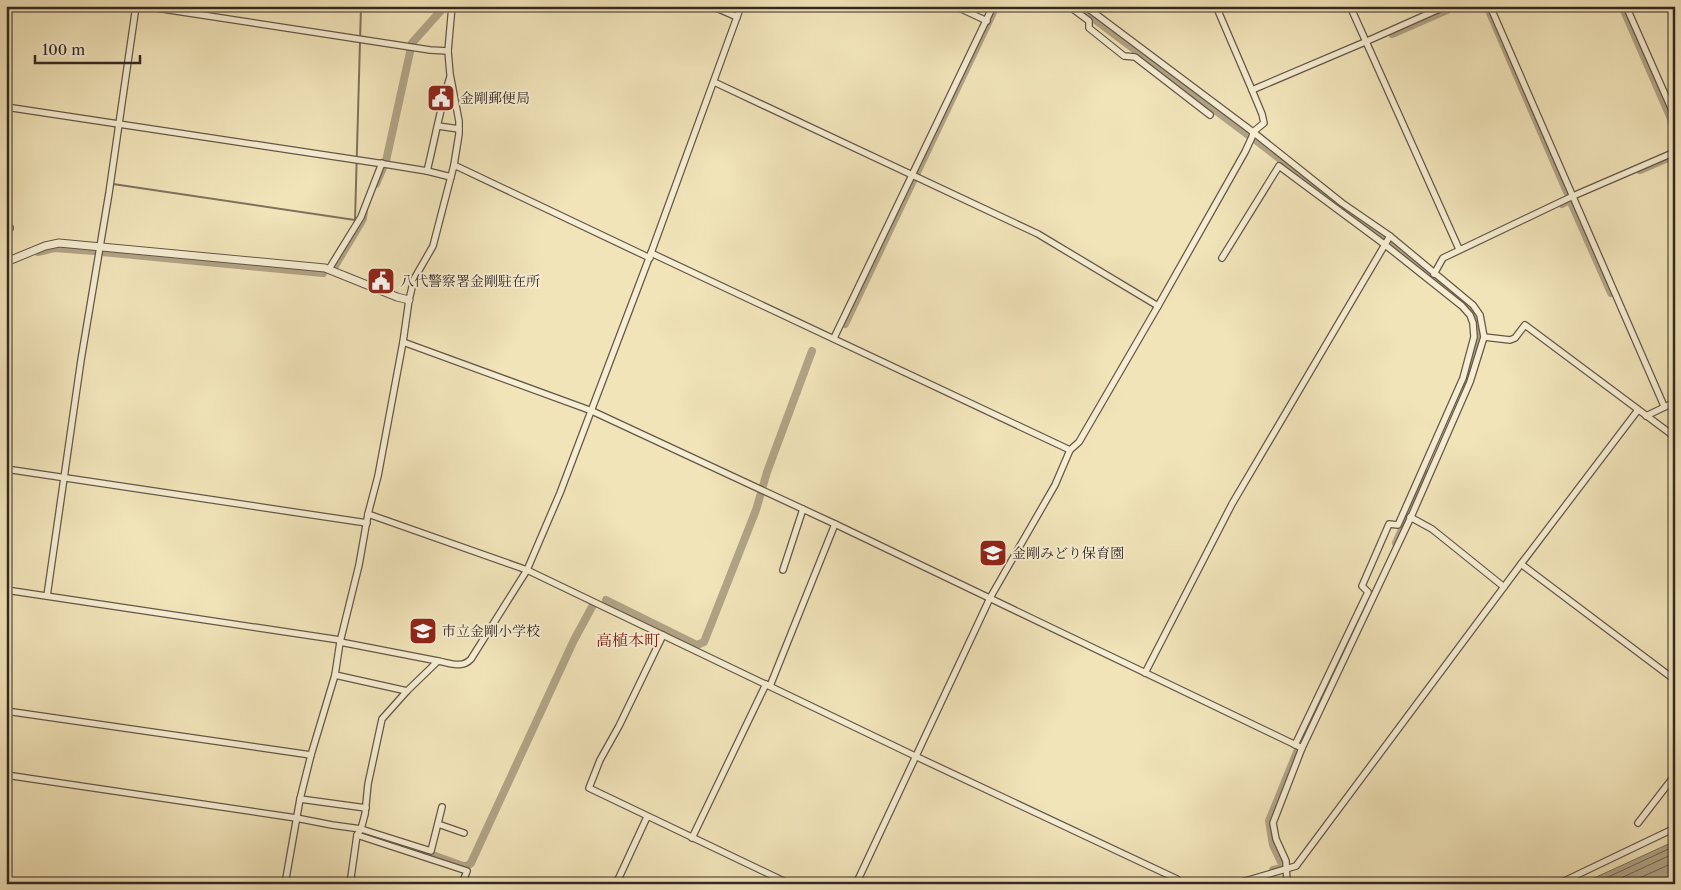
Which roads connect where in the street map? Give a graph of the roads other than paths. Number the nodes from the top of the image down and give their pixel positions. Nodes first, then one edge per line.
1 (136, 6) edge
2 (143, 6) edge
3 (452, 6) edge
4 (712, 6) edge
5 (741, 6) edge
6 (955, 6) edge
7 (993, 6) edge
8 (1069, 6) edge
9 (1085, 6) edge
10 (1216, 6) edge
11 (1350, 6) edge
12 (1446, 6) edge
13 (1490, 6) edge
14 (1626, 6) edge
15 (737, 17) junction
16 (986, 21) junction
17 (1365, 42) junction
18 (448, 51) junction
19 (450, 75) junction
20 (714, 82) junction
21 (1252, 90) junction
22 (6, 107) edge
23 (1210, 115) dead end
24 (1675, 117) edge
25 (118, 124) junction
26 (438, 126) junction
27 (459, 129) junction
28 (1253, 132) junction
29 (1675, 152) edge
30 (384, 164) junction
31 (454, 166) junction
32 (427, 171) junction
33 (915, 176) junction
34 (451, 177) junction
35 (1573, 196) junction
36 (1390, 236) junction
37 (1384, 244) junction
38 (100, 246) junction
39 (1459, 249) junction
40 (651, 256) junction
41 (1222, 258) dead end
42 (6, 262) edge
43 (330, 270) junction
44 (1434, 274) junction
45 (409, 300) junction
46 (1158, 306) junction
47 (1476, 322) junction
48 (1483, 328) junction
49 (1484, 337) junction
50 (834, 338) junction
51 (403, 342) junction
52 (1675, 402) edge
53 (1664, 406) junction
54 (1638, 410) junction
55 (592, 411) junction
56 (1646, 416) junction
57 (1675, 437) edge
58 (1070, 450) junction
59 (6, 468) edge
60 (64, 477) junction
61 (803, 509) junction
62 (368, 514) junction
63 (1407, 516) junction
64 (367, 523) junction
65 (835, 524) junction
66 (1521, 564) junction
67 (527, 570) junction
68 (783, 570) dead end
69 (1504, 587) junction
70 (6, 590) edge
71 (47, 596) junction
72 (990, 598) junction
73 (663, 635) junction
74 (340, 641) junction
75 (438, 661) junction
76 (1145, 673) junction
77 (335, 675) junction
78 (1675, 680) edge
79 (768, 685) junction
80 (407, 691) junction
81 (6, 711) edge
82 (1295, 745) junction
83 (1302, 748) junction
84 (311, 755) junction
85 (916, 756) junction
86 (6, 775) edge
87 (1675, 775) edge
88 (300, 798) junction
89 (442, 807) dead end
90 (366, 808) junction
91 (647, 817) junction
92 (296, 818) junction
93 (1638, 822) dead end
94 (438, 824) junction
95 (1675, 828) edge
96 (361, 829) junction
97 (464, 833) dead end
98 (357, 836) junction
99 (692, 838) junction
100 (1286, 870) junction
101 (285, 884) edge
102 (350, 884) edge
103 (462, 884) edge
104 (616, 884) edge
105 (790, 884) edge
106 (856, 884) edge
107 (1182, 884) edge
108 (1236, 884) edge
109 (1287, 884) edge
110 (1558, 884) edge

1 - 25 street
2 - 18 street
3 - 18 street
4 - 15 street
5 - 15 street
6 - 16 street
7 - 16 street
8 - 23 street
9 - 28 street
10 - 21 street
11 - 17 street
12 - 17 street
13 - 35 street
14 - 24 street
15 - 20 street
16 - 33 street
17 - 21 street
17 - 39 street
18 - 19 street
19 - 26 street
19 - 27 street
20 - 33 street
20 - 40 street
21 - 28 street
22 - 25 street
25 - 30 street
25 - 38 street
26 - 27 street
26 - 32 street
27 - 31 street
28 - 36 street
28 - 46 street
29 - 35 street
30 - 32 street
30 - 43 street
31 - 34 street
31 - 40 street
32 - 34 street
33 - 46 street
33 - 50 street
34 - 45 street
35 - 39 street
35 - 53 street
36 - 37 street
36 - 44 street
37 - 41 street
37 - 47 street
37 - 76 street
38 - 42 street
38 - 43 street
38 - 60 street
39 - 44 street
40 - 50 street
40 - 55 street
43 - 45 street
44 - 48 street
45 - 51 street
46 - 58 street
47 - 48 street
47 - 63 street
48 - 49 street
49 - 54 street
49 - 63 street
50 - 58 street
51 - 55 street
51 - 62 street
52 - 53 street
53 - 56 street
54 - 56 street
54 - 66 street
55 - 61 street
55 - 67 street
56 - 57 street
58 - 72 street
59 - 60 street
60 - 64 street
60 - 71 street
61 - 65 street
61 - 68 street
62 - 64 street
62 - 67 street
63 - 69 street
63 - 82 street
63 - 83 street
64 - 74 street
65 - 72 street
65 - 79 street
66 - 69 street
66 - 78 street
67 - 73 street
67 - 75 street
69 - 100 street
70 - 71 street
71 - 74 street
72 - 76 street
72 - 85 street
73 - 79 street
73 - 91 street
74 - 75 street
74 - 77 street
75 - 80 street
76 - 82 street
77 - 80 street
77 - 84 street
79 - 85 street
79 - 99 street
80 - 90 street
81 - 84 street
82 - 83 street
83 - 100 street
84 - 88 street
85 - 106 street
85 - 107 street
86 - 92 street
87 - 93 street
88 - 90 street
88 - 92 street
89 - 94 street
90 - 96 street
91 - 99 street
91 - 104 street
92 - 96 street
92 - 101 street
94 - 96 street
94 - 97 street
95 - 110 street
96 - 98 street
98 - 102 street
98 - 103 street
99 - 105 street
100 - 108 street
100 - 109 street

